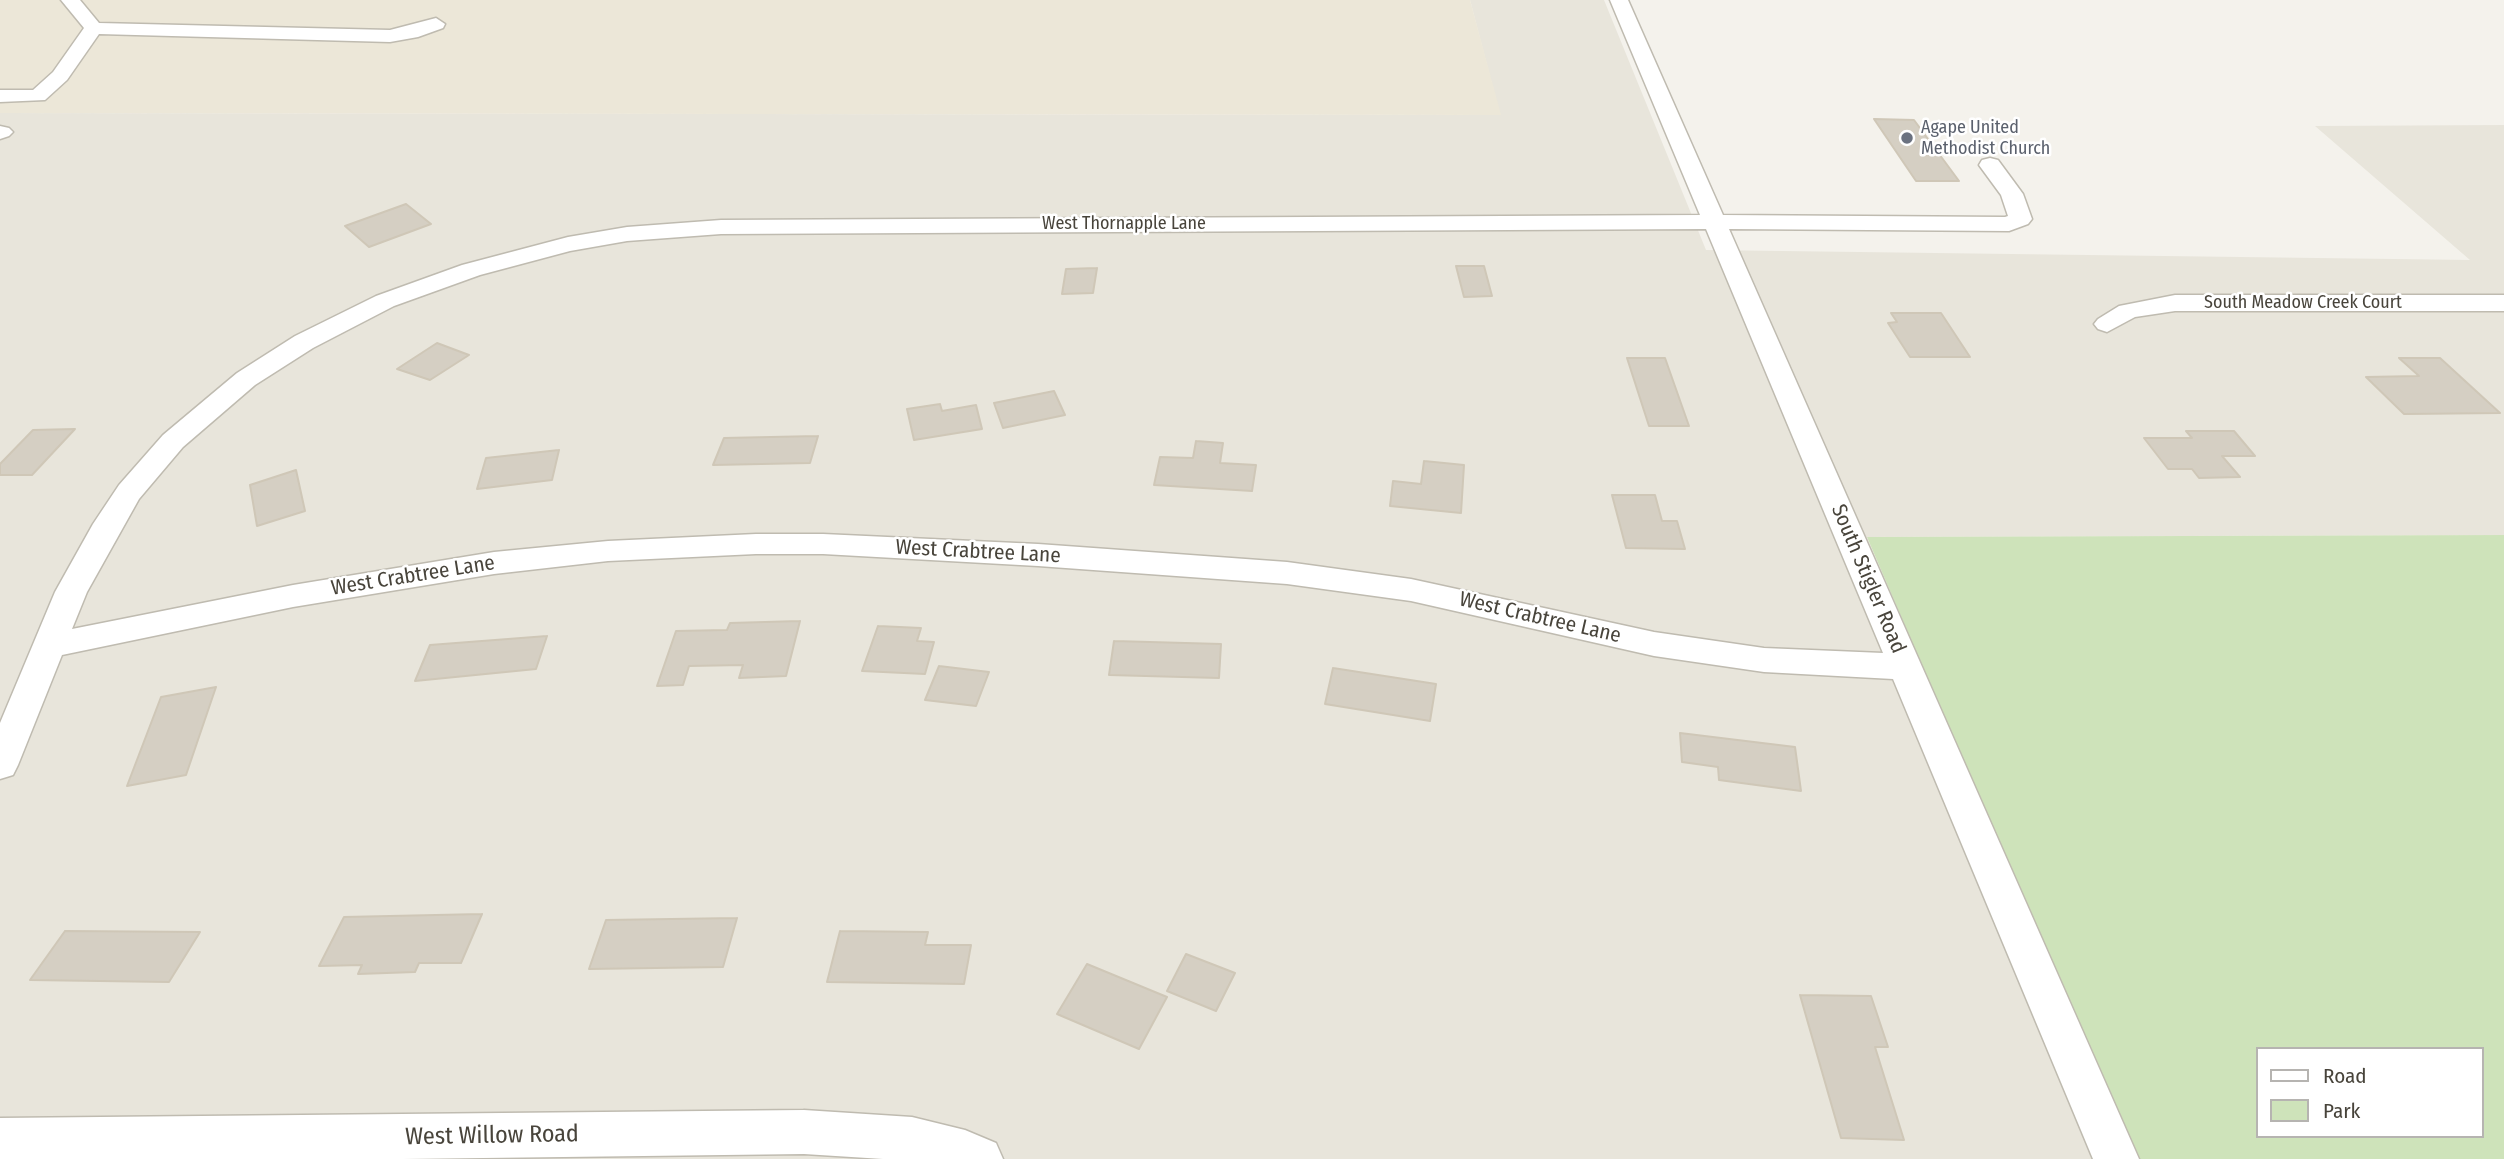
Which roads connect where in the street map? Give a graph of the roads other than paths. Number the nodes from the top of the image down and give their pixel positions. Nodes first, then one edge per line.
1 (70, 0) edge
2 (1619, 0) edge
3 (436, 24) dead end
4 (94, 28) junction
5 (0, 96) edge
6 (1990, 165) dead end
7 (1715, 222) junction
8 (2504, 303) edge
9 (2107, 324) dead end
10 (50, 645) junction
11 (1905, 667) junction
12 (0, 765) edge
13 (0, 1140) edge
14 (980, 1159) edge
15 (2116, 1159) edge

1 - 4 street
2 - 7 street, South Stigler Road
3 - 4 street
4 - 5 street
6 - 7 street, West Thornapple Lane
7 - 10 street, West Thornapple Lane
7 - 11 street, South Stigler Road
8 - 9 street, South Meadow Creek Court
10 - 11 street, West Crabtree Lane
10 - 12 street, West Thornapple Lane
11 - 15 street, South Stigler Road
13 - 14 street, West Willow Road

